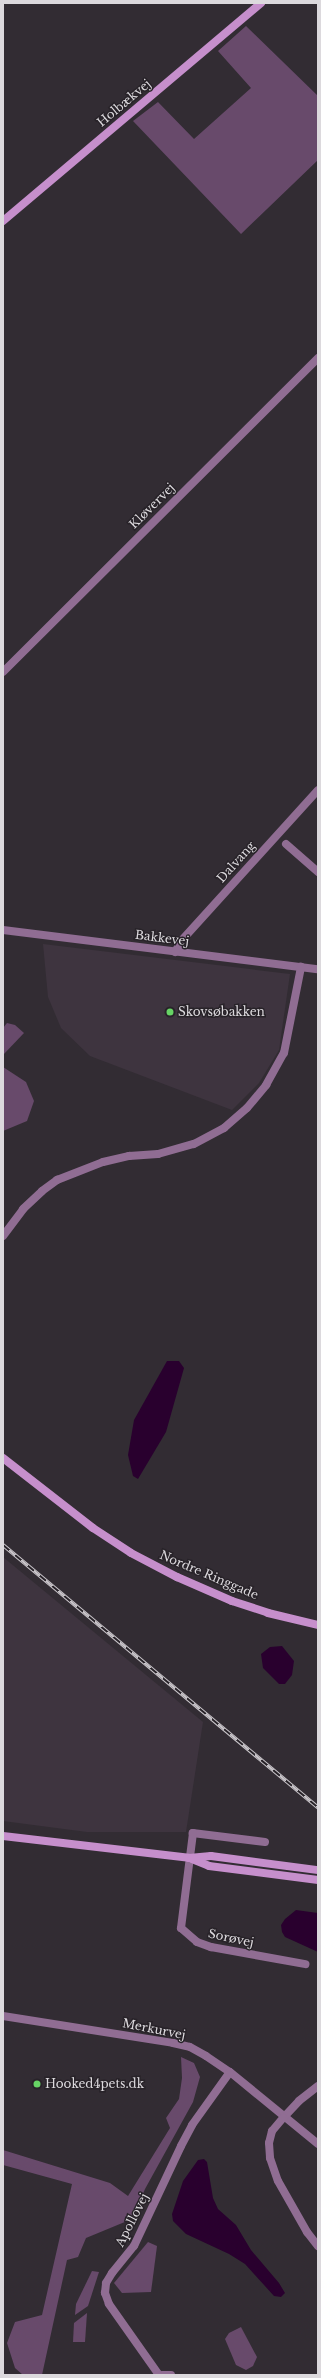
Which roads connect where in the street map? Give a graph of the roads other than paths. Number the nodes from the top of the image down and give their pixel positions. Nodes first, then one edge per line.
1 (261, 3) edge
2 (3, 221) edge
3 (318, 358) edge
4 (3, 672) edge
5 (318, 790) edge
6 (286, 844) dead end
7 (318, 872) edge
8 (3, 930) edge
9 (175, 952) junction
10 (300, 967) junction
11 (318, 969) edge
12 (3, 1236) edge
13 (3, 1458) edge
14 (318, 1626) edge
15 (3, 1836) edge
16 (265, 1842) dead end
17 (189, 1858) junction
18 (318, 1870) edge
19 (318, 1880) edge
20 (304, 1964) dead end
21 (3, 2016) edge
22 (230, 2072) junction
23 (318, 2086) edge
24 (283, 2118) junction
25 (318, 2144) edge
26 (318, 2246) edge
27 (158, 2375) edge
28 (162, 2375) edge
29 (172, 2375) edge

1 - 2 street, Holbækvej
3 - 4 street, Kløvervej
5 - 9 street, Dalvang
6 - 7 street
8 - 9 street, Bakkevej
9 - 10 street, Bakkevej
10 - 11 street, Bakkevej
10 - 12 street
13 - 14 street, Nordre Ringgade
15 - 17 street
16 - 17 street, Sorøvej
17 - 18 street
17 - 19 street
17 - 20 street, Sorøvej
21 - 22 street, Merkurvej
22 - 24 street, Merkurvej
22 - 27 street, Apollovej
23 - 24 street
24 - 25 street, Merkurvej
24 - 26 street
28 - 29 street

